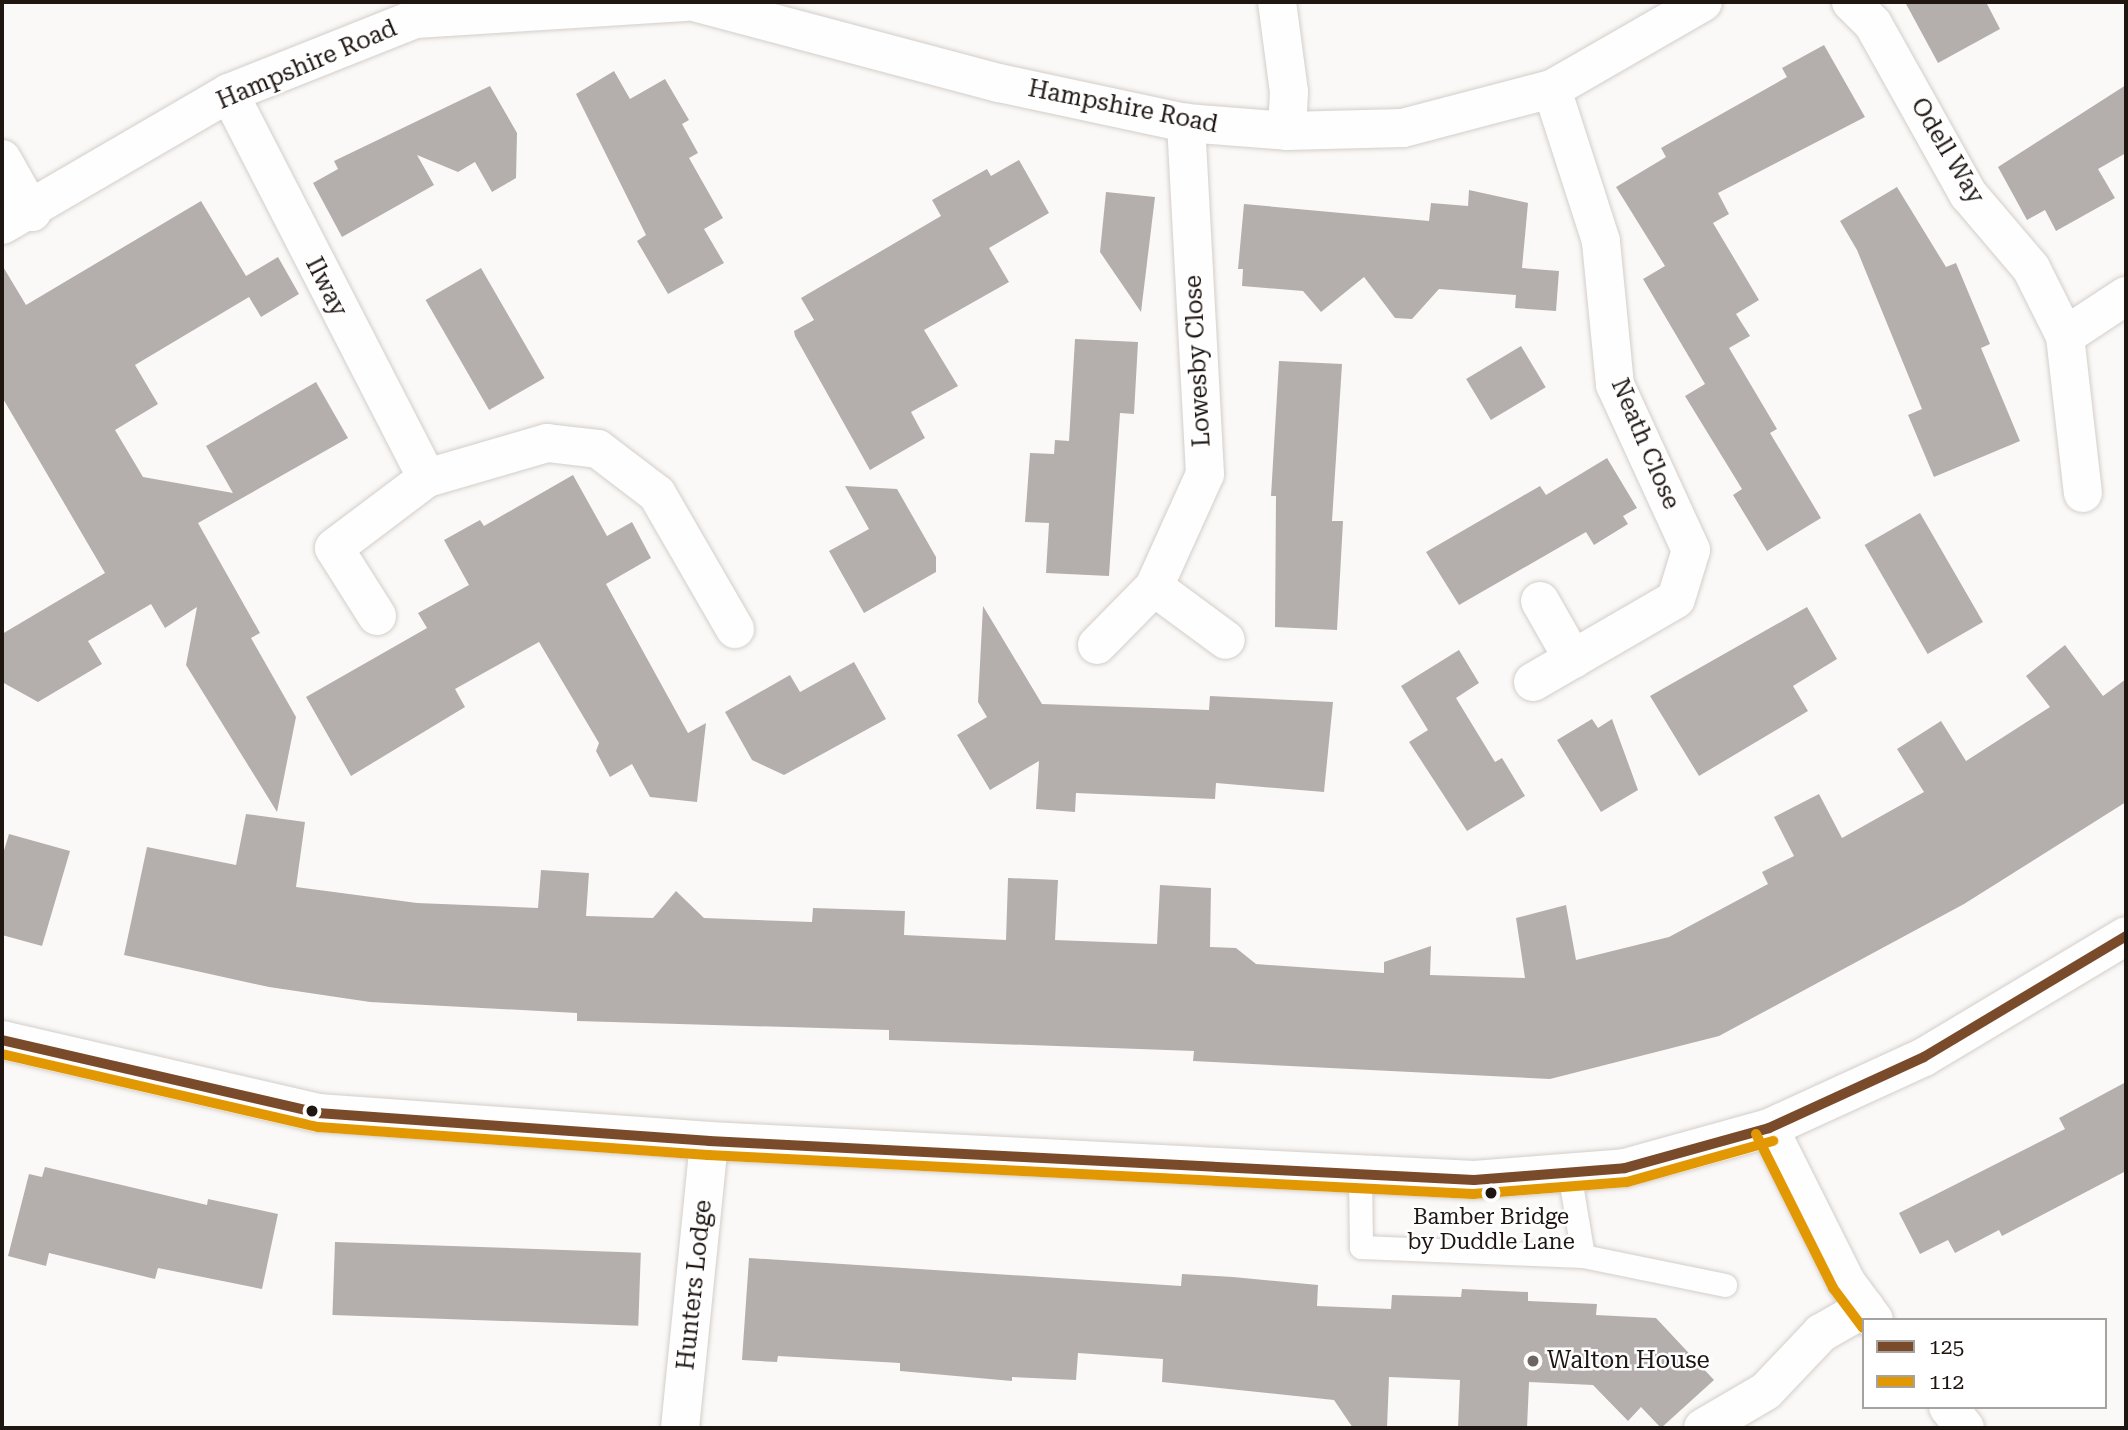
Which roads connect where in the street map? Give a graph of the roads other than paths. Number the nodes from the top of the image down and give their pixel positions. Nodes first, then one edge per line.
1 (685, 2) edge
2 (694, 2) edge
3 (1277, 2) edge
4 (1703, 2) edge
5 (1851, 2) edge
6 (414, 11) edge
7 (1552, 89) junction
8 (229, 93) junction
9 (1186, 123) junction
10 (1287, 131) junction
11 (2, 159) edge
12 (17, 218) edge
13 (2126, 296) edge
14 (2065, 336) junction
15 (427, 478) junction
16 (2083, 493) dead end
17 (1154, 587) junction
18 (1540, 601) dead end
19 (377, 616) dead end
20 (735, 629) dead end
21 (1227, 640) dead end
22 (1097, 645) dead end
23 (1573, 659) junction
24 (1533, 682) dead end
25 (2126, 936) edge
26 (2, 1040) edge
27 (1769, 1128) junction
28 (709, 1142) junction
29 (1569, 1172) junction
30 (1360, 1174) junction
31 (1583, 1256) junction
32 (1726, 1285) dead end
33 (1869, 1314) edge
34 (1950, 1409) edge
35 (680, 1428) edge
36 (1703, 1428) edge
37 (1965, 1428) edge

1 - 6 street, Hampshire Road
2 - 9 street, Hampshire Road
3 - 10 street
4 - 7 street, Hampshire Road
5 - 14 street, Odell Way
6 - 8 street, Hampshire Road
7 - 10 street, Hampshire Road
7 - 23 street, Neath Close
8 - 12 street, Hampshire Road
8 - 15 street, Ilway
9 - 10 street, Hampshire Road
9 - 17 street, Lowesby Close
11 - 12 street
13 - 14 street
14 - 16 street, Odell Way
15 - 19 street
15 - 20 street
17 - 21 street
17 - 22 street, Lowesby Close
18 - 23 street
23 - 24 street, Neath Close
25 - 27 street
26 - 28 street
27 - 29 street
27 - 33 street
28 - 30 street
28 - 35 street, Hunters Lodge
29 - 30 street
29 - 31 lane
30 - 31 lane
31 - 32 lane
33 - 36 street
34 - 37 street

